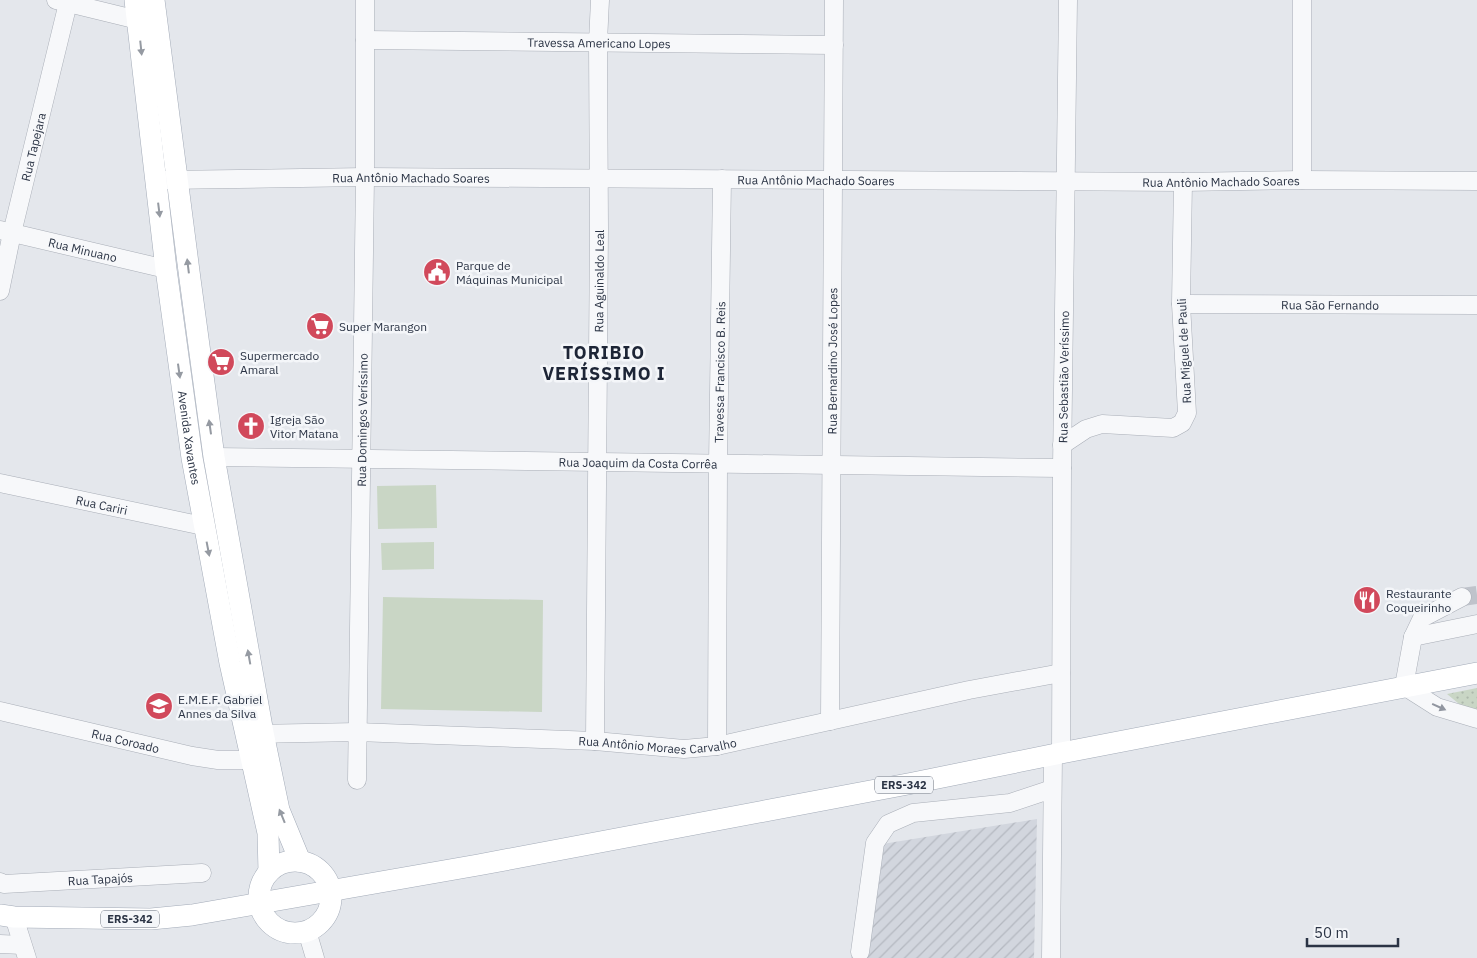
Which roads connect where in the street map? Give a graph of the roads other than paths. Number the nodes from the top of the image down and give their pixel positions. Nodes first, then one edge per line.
1 (154, 0) edge
2 (365, 0) edge
3 (600, 0) edge
4 (834, 0) edge
5 (1068, 0) edge
6 (1302, 0) edge
7 (62, 2) edge
8 (136, 10) edge
9 (365, 40) junction
10 (598, 42) junction
11 (834, 45) junction
12 (364, 177) junction
13 (177, 179) junction
14 (598, 179) junction
15 (722, 179) junction
16 (834, 179) junction
17 (156, 180) junction
18 (1066, 180) junction
19 (1302, 180) junction
20 (1183, 182) junction
21 (1477, 182) edge
22 (6, 231) edge
23 (166, 269) junction
24 (0, 291) edge
25 (1181, 304) junction
26 (1477, 305) edge
27 (1062, 444) junction
28 (214, 457) junction
29 (360, 459) junction
30 (596, 462) junction
31 (718, 465) junction
32 (831, 466) junction
33 (1062, 468) junction
34 (0, 482) edge
35 (203, 526) junction
36 (1462, 597) tunnel mouth
37 (1477, 624) edge
38 (1413, 637) junction
39 (1061, 673) junction
40 (1477, 673) edge
41 (1404, 686) junction
42 (0, 711) edge
43 (1477, 719) edge
44 (830, 721) junction
45 (357, 732) junction
46 (255, 734) junction
47 (596, 741) junction
48 (718, 746) junction
49 (1057, 753) junction
50 (260, 760) junction
51 (358, 780) dead end
52 (1052, 788) junction
53 (300, 861) junction
54 (269, 872) junction
55 (202, 873) dead end
56 (0, 882) edge
57 (331, 891) junction
58 (260, 904) junction
59 (7, 916) edge
60 (307, 931) junction
61 (0, 944) edge
62 (25, 951) edge
63 (860, 952) dead end
64 (315, 958) edge
65 (1051, 958) edge

1 - 13 main road, Avenida Xavantes
2 - 9 street, Rua Domingos Veríssimo
3 - 10 street, Rua Aguinaldo Leal
4 - 11 street, Rua Bernardino José Lopes
5 - 18 street, Rua Sebastião Veríssimo
6 - 19 street
7 - 8 street
7 - 22 street, Rua Tapejara
8 -> 17 main road, Avenida Xavantes
9 - 10 street, Travessa Americano Lopes
9 - 12 street, Rua Domingos Veríssimo
10 - 11 street, Travessa Americano Lopes
10 - 14 street, Rua Aguinaldo Leal
11 - 16 street, Rua Bernardino José Lopes
12 - 13 street, Rua Antônio Machado Soares
12 - 14 street, Rua Antônio Machado Soares
12 - 29 street, Rua Domingos Veríssimo
13 - 17 street, Rua Antônio Machado Soares
28 -> 13 main road, Avenida Xavantes
14 - 15 street, Rua Antônio Machado Soares
14 - 30 street, Rua Aguinaldo Leal
15 - 16 street, Rua Antônio Machado Soares
15 - 31 street, Travessa Francisco B. Reis
16 - 18 street, Rua Antônio Machado Soares
16 - 32 street, Rua Bernardino José Lopes
17 -> 23 main road, Avenida Xavantes
18 - 20 street, Rua Antônio Machado Soares
18 - 27 street, Rua Sebastião Veríssimo
19 - 20 street, Rua Antônio Machado Soares
19 - 21 street, Rua Antônio Machado Soares
20 - 25 street, Rua Miguel de Pauli
22 - 23 street, Rua Minuano
22 - 24 street, Rua Tapejara
23 -> 35 main road, Avenida Xavantes
25 - 26 street, Rua São Fernando
25 - 27 street, Rua Miguel de Pauli
27 - 33 street, Rua Sebastião Veríssimo
28 - 29 street, Rua Joaquim da Costa Corrêa
46 -> 28 main road, Avenida Xavantes
29 - 30 street, Rua Joaquim da Costa Corrêa
29 - 45 street, Rua Domingos Veríssimo
30 - 31 street, Rua Joaquim da Costa Corrêa
30 - 47 street, Rua Aguinaldo Leal
31 - 32 street, Rua Joaquim da Costa Corrêa
31 - 48 street, Travessa Francisco B. Reis
32 - 33 street, Rua Joaquim da Costa Corrêa
32 - 44 street, Rua Bernardino José Lopes
33 - 39 street, Rua Sebastião Veríssimo
34 - 35 street, Rua Cariri
35 -> 46 main road, Avenida Xavantes
36 - 38 street
37 - 38 street
38 - 41 street
39 - 44 street, Rua Antônio Moraes Carvalho
39 - 49 street, Rua Sebastião Veríssimo
40 - 41 main road, ERS-342
41 -> 43 street
41 - 49 main road, ERS-342
42 - 50 street, Rua Coroado
44 - 48 street, Rua Antônio Moraes Carvalho
45 - 46 street, Rua Antônio Moraes Carvalho
45 - 47 street, Rua Antônio Moraes Carvalho
45 - 51 street, Rua Domingos Veríssimo
46 - 50 main road, Avenida Xavantes
47 - 48 street, Rua Antônio Moraes Carvalho
49 - 52 street, Rua Sebastião Veríssimo
49 - 57 main road, ERS-342
53 -> 50 main road, Avenida Xavantes
50 - 54 main road, Avenida Xavantes
52 - 63 street
52 - 65 street, Rua Sebastião Veríssimo
53 - 54 main road
53 - 57 main road
54 - 58 main road, Avenida Xavantes
55 - 56 street, Rua Tapajós
57 - 58 main road, ERS-342
57 - 60 main road
58 - 59 main road, ERS-342
58 - 60 main road
59 - 62 street
60 - 64 street
61 - 62 street

